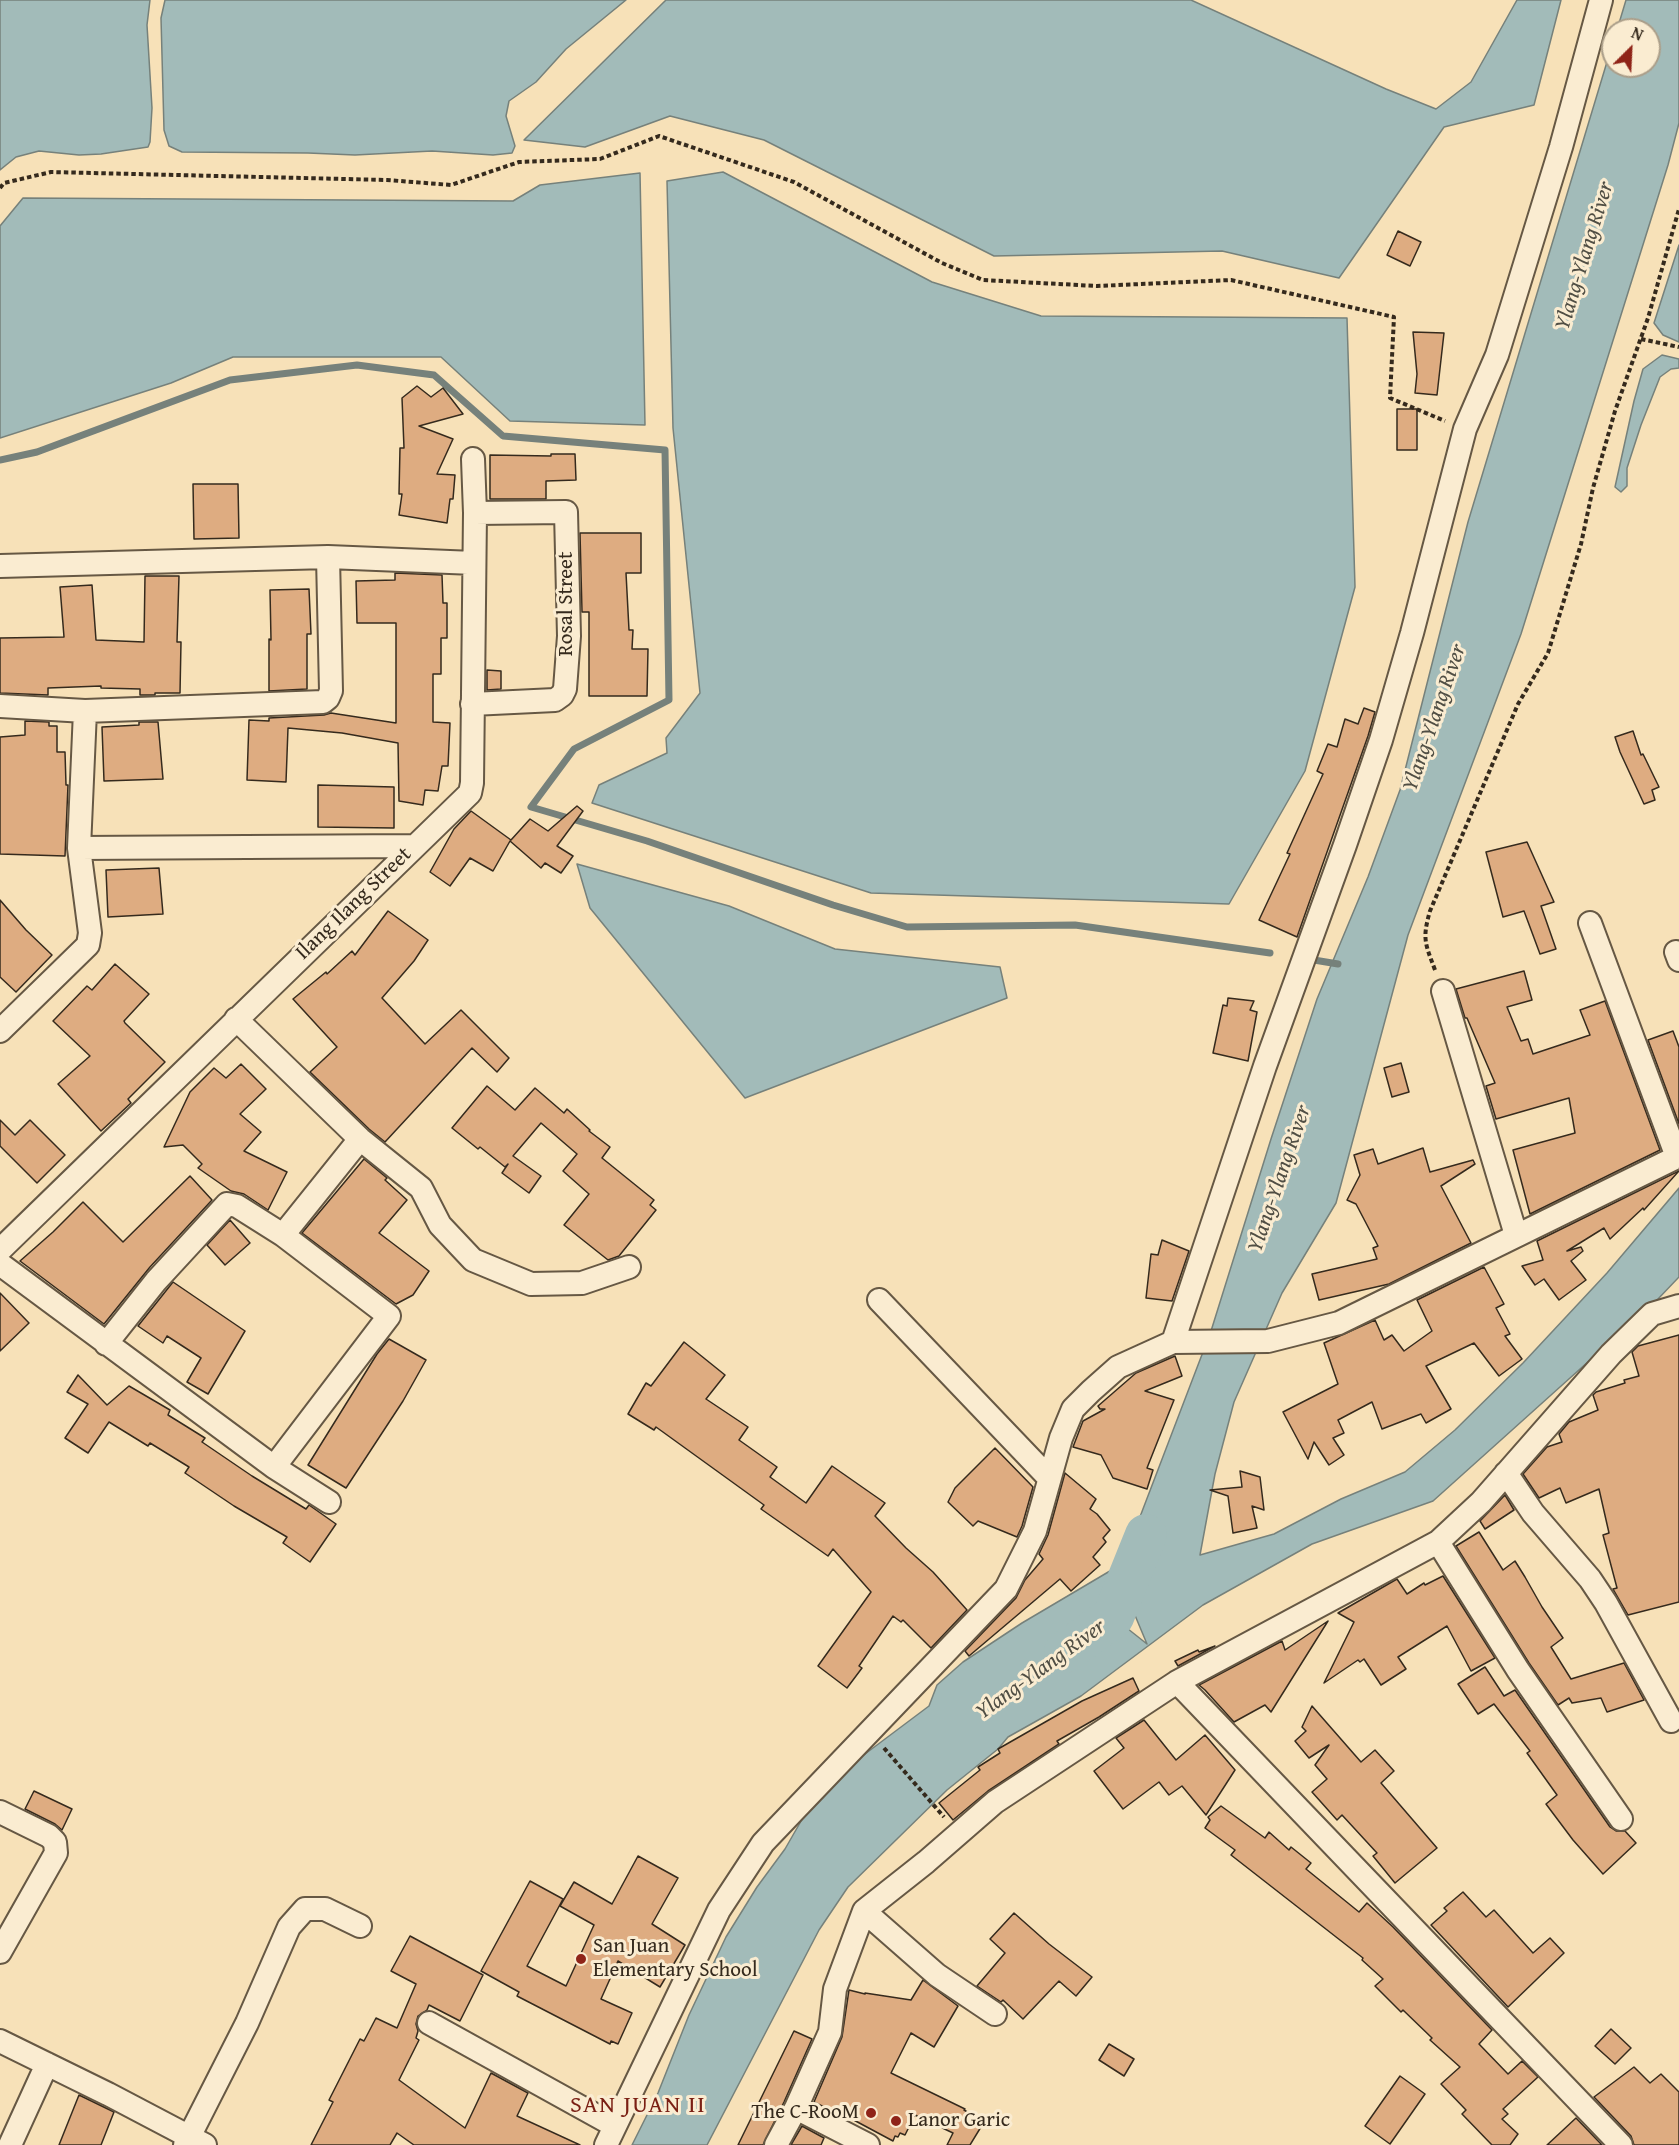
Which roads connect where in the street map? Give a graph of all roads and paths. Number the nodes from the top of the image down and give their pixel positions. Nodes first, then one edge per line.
1 (1601, 0) edge
2 (0, 188) edge
3 (1679, 209) edge
4 (1641, 339) junction
5 (1679, 347) edge
6 (1465, 429) junction
7 (473, 459) dead end
8 (475, 513) junction
9 (328, 558) junction
10 (474, 563) junction
11 (0, 566) edge
12 (472, 704) junction
13 (0, 706) edge
14 (85, 711) junction
15 (415, 846) junction
16 (79, 848) junction
17 (1590, 923) dead end
18 (1443, 991) joint
19 (236, 1020) junction
20 (0, 1031) edge
21 (360, 1139) junction
22 (1678, 1157) edge
23 (283, 1235) junction
24 (1516, 1235) junction
25 (0, 1250) edge
26 (0, 1264) edge
27 (629, 1267) dead end
28 (879, 1300) dead end
29 (1679, 1306) edge
30 (1184, 1342) junction
31 (106, 1344) junction
32 (274, 1467) junction
33 (1506, 1473) junction
34 (1049, 1478) junction
35 (329, 1502) dead end
36 (1438, 1542) junction
37 (1177, 1682) junction
38 (1671, 1720) dead end
39 (878, 1742) dead end
40 (934, 1805) dead end
41 (0, 1812) edge
42 (1621, 1819) dead end
43 (864, 1911) junction
44 (360, 1926) dead end
45 (0, 1952) edge
46 (995, 2014) dead end
47 (429, 2024) dead end
48 (0, 2041) edge
49 (47, 2064) junction
50 (796, 2108) junction
51 (611, 2136) edge
52 (839, 2138) edge
53 (193, 2142) edge
54 (10, 2145) edge
55 (776, 2145) edge
56 (868, 2145) edge
57 (1621, 2145) edge

1 - 6 street
2 - 6 path
3 - 4 path
4 - 5 path
4 - 18 path
6 - 30 street
7 - 8 street, Ilang Ilang Street
8 - 10 street, Ilang Ilang Street
8 - 12 street, Rosal Street
9 - 10 street
9 - 11 street
9 - 14 street
10 - 12 street, Ilang Ilang Street
12 - 15 street, Ilang Ilang Street
13 - 14 street
14 - 16 street
15 - 16 street
15 - 19 street, Ilang Ilang Street
16 - 20 street
17 - 22 street
18 - 24 street
19 - 21 street
19 - 25 street, Ilang Ilang Street
21 - 23 street
21 - 27 street
22 - 24 street
23 - 31 street
23 - 32 street
24 - 30 street
26 - 31 street
28 - 34 street
29 - 33 street
30 - 34 street
31 - 32 street
32 - 35 street
33 - 36 street
33 - 38 street
34 - 51 street
36 - 37 street
36 - 42 street
37 - 43 street
37 - 57 street
39 - 40 path
41 - 45 street
43 - 46 street
43 - 50 street
44 - 53 street
47 - 51 street
48 - 49 street
49 - 53 street
49 - 54 street
50 - 52 street
50 - 55 street
52 - 56 street

